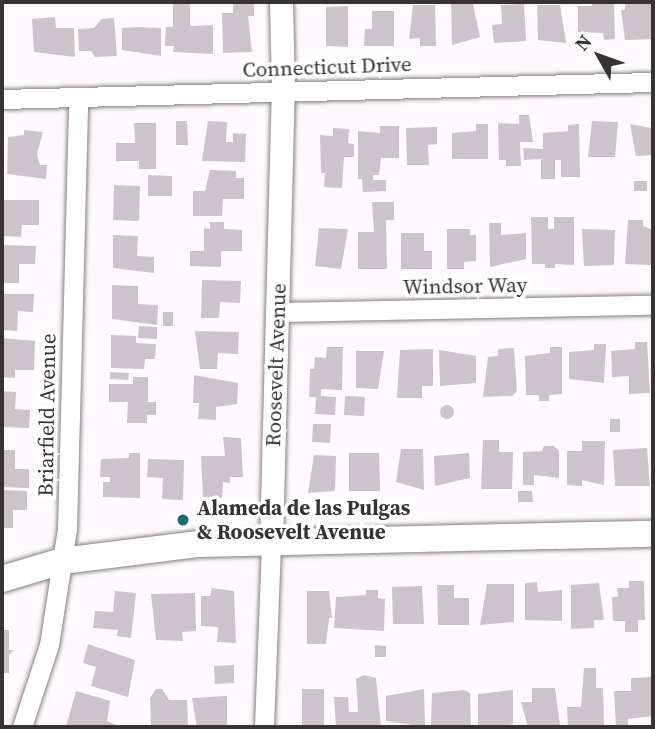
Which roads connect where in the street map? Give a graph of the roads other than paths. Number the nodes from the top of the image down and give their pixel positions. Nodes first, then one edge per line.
1 (281, 2) edge
2 (653, 82) edge
3 (284, 90) junction
4 (78, 98) junction
5 (2, 99) edge
6 (653, 305) edge
7 (278, 312) junction
8 (653, 534) edge
9 (271, 542) junction
10 (62, 561) junction
11 (2, 579) edge
12 (22, 727) edge
13 (264, 727) edge

1 - 3 street, Roosevelt Avenue
2 - 3 street, Connecticut Drive
3 - 4 street, Connecticut Drive
3 - 7 street, Roosevelt Avenue
4 - 5 street, Connecticut Drive
4 - 10 street, Briarfield Avenue
6 - 7 street, Windsor Way
7 - 9 street, Roosevelt Avenue
8 - 9 main road
9 - 10 main road
9 - 13 street, Roosevelt Avenue
10 - 11 main road
10 - 12 street, Briarfield Avenue

